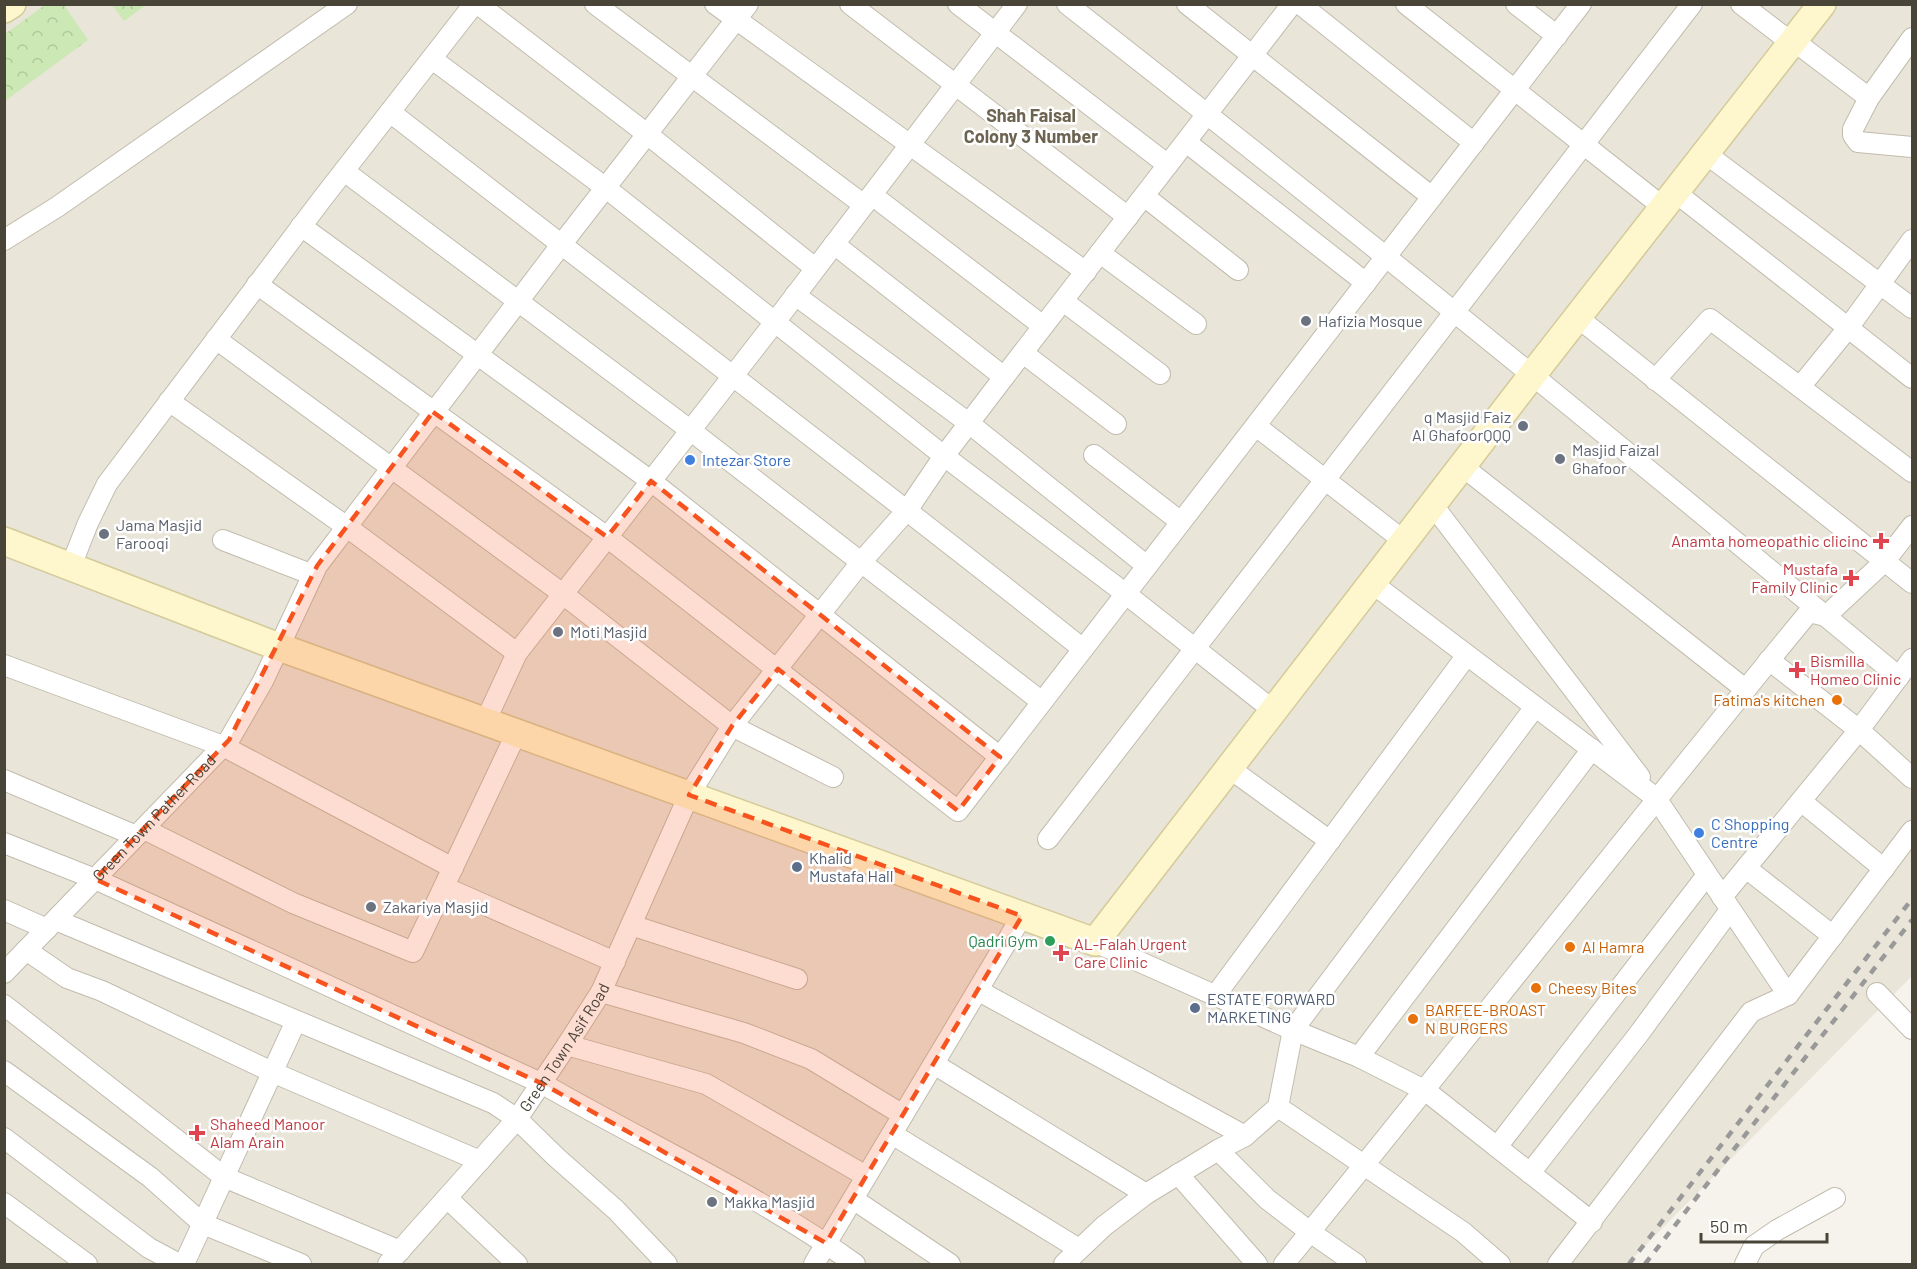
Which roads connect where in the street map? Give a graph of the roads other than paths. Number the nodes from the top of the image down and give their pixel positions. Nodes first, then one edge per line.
1 (12, 4) edge
2 (347, 4) edge
3 (476, 4) edge
4 (595, 4) edge
5 (715, 4) edge
6 (747, 4) edge
7 (850, 4) edge
8 (958, 4) edge
9 (1017, 4) edge
10 (1067, 4) edge
11 (1187, 4) edge
12 (1292, 4) edge
13 (1300, 4) edge
14 (1406, 4) edge
15 (1516, 4) edge
16 (1581, 4) edge
17 (1692, 4) edge
18 (1741, 4) edge
19 (1822, 4) edge
20 (4, 9) edge
21 (735, 20) junction
22 (996, 34) junction
23 (1557, 36) junction
24 (1912, 39) edge
25 (1793, 42) junction
26 (1252, 56) junction
27 (432, 58) junction
28 (1905, 59) edge
29 (691, 76) junction
30 (957, 86) junction
31 (1515, 90) junction
32 (1869, 98) junction
33 (390, 112) junction
34 (1207, 114) junction
35 (647, 134) junction
36 (1186, 142) junction
37 (1474, 143) junction
38 (1584, 144) junction
39 (909, 145) junction
40 (1912, 147) edge
41 (1705, 153) junction
42 (1168, 165) junction
43 (344, 171) junction
44 (606, 188) junction
45 (1144, 196) junction
46 (1432, 197) junction
47 (868, 200) junction
48 (1669, 200) junction
49 (1128, 217) junction
50 (301, 226) junction
51 (4, 240) edge
52 (1912, 240) edge
53 (834, 244) junction
54 (561, 245) junction
55 (1100, 254) junction
56 (1386, 258) junction
57 (815, 268) junction
58 (1238, 270) dead end
59 (1086, 272) junction
60 (1366, 283) junction
61 (257, 284) junction
62 (1881, 285) junction
63 (795, 295) junction
64 (519, 301) junction
65 (1063, 301) junction
66 (1912, 308) edge
67 (1455, 312) junction
68 (1577, 317) junction
69 (775, 322) junction
70 (1196, 324) dead end
71 (1043, 326) junction
72 (1848, 328) junction
73 (216, 339) junction
74 (1023, 353) junction
75 (478, 354) junction
76 (1160, 374) dead end
77 (1533, 374) junction
78 (733, 375) junction
79 (1004, 377) junction
80 (1912, 378) edge
81 (1655, 380) junction
82 (1800, 387) junction
83 (169, 401) junction
84 (433, 412) junction
85 (970, 424) junction
86 (1116, 424) dead end
87 (1256, 426) junction
88 (690, 430) junction
89 (1094, 455) dead end
90 (944, 456) junction
91 (1461, 466) junction
92 (392, 467) junction
93 (1912, 472) edge
94 (651, 481) junction
95 (1325, 481) junction
96 (1432, 504) junction
97 (908, 509) junction
98 (1181, 522) junction
99 (1912, 525) edge
100 (347, 527) junction
101 (607, 537) junction
102 (223, 540) dead end
103 (4, 541) edge
104 (1404, 541) junction
105 (862, 561) junction
106 (1885, 561) junction
107 (71, 566) junction
108 (1147, 566) junction
109 (313, 575) junction
110 (1372, 583) junction
111 (1912, 583) edge
112 (563, 594) junction
113 (1126, 594) junction
114 (820, 616) junction
115 (1826, 616) junction
116 (279, 646) junction
117 (1083, 649) junction
118 (1196, 649) junction
119 (517, 653) junction
120 (1467, 655) junction
121 (1912, 659) edge
122 (1769, 660) junction
123 (4, 665) edge
124 (778, 669) junction
125 (1899, 677) junction
126 (1745, 689) junction
127 (1042, 702) junction
128 (1535, 707) junction
129 (1274, 711) junction
130 (486, 720) junction
131 (732, 726) junction
132 (1859, 730) junction
133 (517, 732) junction
134 (223, 746) junction
135 (1592, 749) junction
136 (1000, 757) junction
137 (1229, 768) junction
138 (833, 777) dead end
139 (1912, 778) edge
140 (4, 780) edge
141 (689, 795) junction
142 (1656, 798) junction
143 (1801, 801) junction
144 (1912, 831) edge
145 (140, 832) junction
146 (1048, 839) dead end
147 (1330, 841) junction
148 (4, 843) edge
149 (453, 868) junction
150 (1746, 868) junction
151 (1884, 869) junction
152 (1707, 875) junction
153 (94, 879) junction
154 (444, 887) junction
155 (1726, 903) junction
156 (4, 910) edge
157 (1022, 916) junction
158 (51, 924) junction
159 (631, 925) junction
160 (1833, 936) junction
161 (1095, 942) junction
162 (26, 950) junction
163 (615, 962) junction
164 (4, 973) edge
165 (797, 979) dead end
166 (979, 991) junction
167 (601, 992) junction
168 (1877, 993) dead end
169 (1788, 995) junction
170 (1215, 996) junction
171 (4, 1005) edge
172 (296, 1021) junction
173 (1912, 1028) edge
174 (1293, 1030) junction
175 (567, 1046) junction
176 (1359, 1057) junction
177 (934, 1064) junction
178 (4, 1071) edge
179 (272, 1072) junction
180 (543, 1084) junction
181 (1426, 1091) junction
182 (1278, 1107) junction
183 (903, 1115) junction
184 (518, 1119) junction
185 (892, 1134) junction
186 (1245, 1136) junction
187 (4, 1138) edge
188 (1497, 1147) junction
189 (1218, 1150) junction
190 (480, 1161) junction
191 (1365, 1165) junction
192 (1530, 1173) junction
193 (1178, 1174) junction
194 (866, 1176) junction
195 (224, 1177) junction
196 (1146, 1194) junction
197 (447, 1198) junction
198 (1835, 1198) dead end
199 (853, 1199) junction
200 (4, 1203) edge
201 (1592, 1222) junction
202 (203, 1224) junction
203 (1310, 1232) junction
204 (826, 1244) junction
205 (1079, 1250) junction
206 (394, 1258) edge
207 (87, 1264) edge
208 (179, 1264) edge
209 (184, 1264) edge
210 (301, 1264) edge
211 (517, 1264) edge
212 (667, 1264) edge
213 (814, 1264) edge
214 (855, 1264) edge
215 (950, 1264) edge
216 (1064, 1264) edge
217 (1257, 1264) edge
218 (1284, 1264) edge
219 (1356, 1264) edge
220 (1500, 1264) edge
221 (1558, 1264) edge
222 (1745, 1264) edge

1 - 20 street
2 - 51 street
3 - 27 street
3 - 35 street
4 - 29 street
5 - 21 street
6 - 21 street, Green Town Pather Road
7 - 30 street
8 - 22 street
9 - 22 street
10 - 34 street
11 - 26 street
12 - 26 street, Green Town Asif Road
13 - 37 street
14 - 31 street
15 - 23 street
16 - 23 street
17 - 38 street
18 - 25 street
19 - 25 street
21 - 29 street, Green Town Pather Road
21 - 39 street
22 - 30 street
22 - 42 street
23 - 31 street
24 - 28 street
25 - 32 street
25 - 41 street
26 - 34 street, Green Town Asif Road
26 - 46 street
27 - 33 street
27 - 44 street
28 - 32 street
29 - 35 street, Green Town Pather Road
29 - 47 street
30 - 39 street
30 - 49 street
31 - 37 street
31 - 38 street
32 - 40 street
33 - 43 street
33 - 54 street
34 - 36 street, Green Town Asif Road
34 - 56 street
35 - 44 street, Green Town Pather Road
35 - 57 street
36 - 42 street, Green Town Asif Road
36 - 60 street
37 - 46 street
38 - 48 street
38 - 67 street
39 - 47 street
39 - 59 street
41 - 48 street
41 - 62 street
42 - 45 street, Green Town Asif Road
43 - 50 street
43 - 64 street
44 - 54 street, Green Town Pather Road
44 - 69 street
45 - 49 street, Green Town Asif Road
45 - 58 street
46 - 56 street
47 - 53 street
47 - 71 street
48 - 68 street
48 - 72 street
49 - 55 street, Green Town Asif Road
50 - 61 street
50 - 75 street
52 - 62 street
53 - 57 street
53 - 79 street
54 - 64 street, Green Town Pather Road
54 - 78 street
55 - 59 street, Green Town Asif Road
55 - 70 street
56 - 60 street
56 - 67 street
57 - 63 street
59 - 65 street, Green Town Asif Road
60 - 87 street
61 - 73 street
61 - 84 street
62 - 66 street
62 - 72 street
63 - 69 street
63 - 85 street
64 - 75 street, Green Town Pather Road
64 - 88 street
65 - 71 street, Green Town Asif Road
65 - 76 street
67 - 77 street
67 - 95 street
68 - 77 street
68 - 81 street
69 - 78 street
69 - 90 street
71 - 74 street, Green Town Asif Road
72 - 80 street
72 - 82 street
73 - 83 street
73 - 92 street
74 - 79 street, Green Town Asif Road
74 - 86 street
75 - 84 street, Green Town Pather Road
75 - 94 street
77 - 91 street
77 - 115 street
78 - 88 street
78 - 97 street
79 - 85 street, Green Town Asif Road
81 - 82 street
81 - 106 street
82 - 93 street
83 - 100 street
83 - 107 street
84 - 92 street, Green Town Pather Road
84 - 101 street
85 - 90 street, Green Town Asif Road
85 - 108 street
87 - 95 street
87 - 98 street
88 - 94 street
88 - 105 street
89 - 98 street
90 - 97 street, Green Town Asif Road
90 - 113 street
91 - 96 street
91 - 126 street
92 - 100 street, Green Town Pather Road
92 - 112 street
94 - 101 street
94 - 114 street
95 - 104 street
95 - 118 street
96 - 104 street
96 - 142 street
97 - 105 street, Green Town Asif Road
97 - 117 street
98 - 108 street
99 - 106 street
100 - 109 street, Green Town Pather Road
100 - 119 street
101 - 112 street
101 - 124 street
102 - 109 street
103 - 107 street
104 - 110 street
105 - 114 street, Green Town Asif Road
105 - 127 street
106 - 111 street
106 - 115 street
107 - 116 street
108 - 113 street
109 - 116 street, Green Town Pather Road
110 - 120 street
110 - 129 street
112 - 119 street
112 - 131 street
113 - 117 street
113 - 118 street
114 - 124 street, Green Town Asif Road
114 - 136 street
115 - 122 street
115 - 125 street
116 - 130 street
116 - 134 street, Green Town Pather Road
117 - 127 street
118 - 129 street
118 - 146 street
119 - 130 street
120 - 128 street
120 - 147 street
121 - 125 street
122 - 126 street
122 - 132 street
123 - 134 street
124 - 131 street, Green Town Asif Road
124 - 136 street
125 - 132 street
126 - 142 street
127 - 136 street
128 - 135 street
128 - 174 street
129 - 137 street
130 - 133 street
131 - 138 street
131 - 141 street, Green Town Asif Road
132 - 139 street
132 - 143 street
133 - 141 street
133 - 149 street
134 - 145 street, Green Town Pather Road
134 - 149 street
135 - 142 street
135 - 176 street
137 - 147 street
137 - 161 street
140 - 145 street
141 - 157 street
141 - 159 street, Green Town Asif Road
142 - 152 street
142 - 181 street
143 - 150 street
143 - 151 street
144 - 151 street
145 - 153 street, Green Town Pather Road
145 - 154 street
147 - 170 street
148 - 153 street
149 - 154 street
150 - 155 street
150 - 160 street
151 - 160 street
152 - 155 street
152 - 188 street
153 - 158 street, Green Town Pather Road
153 - 180 street
154 - 163 street
155 - 169 street
155 - 192 street
156 - 158 street
157 - 161 street
157 - 166 street
158 - 162 street, Green Town Pather Road
158 - 172 street
159 - 163 street, Green Town Asif Road
159 - 165 street
160 - 169 street
161 - 170 street
162 - 164 street, Green Town Pather Road
162 - 179 street
163 - 167 street, Green Town Asif Road
166 - 177 street
166 - 186 street
167 - 175 street, Green Town Asif Road
167 - 183 street
168 - 173 street
169 - 201 street
170 - 174 street
171 - 195 street
172 - 179 street
172 - 184 street
174 - 176 street
174 - 182 street
175 - 180 street, Green Town Asif Road
175 - 194 street
176 - 181 street
177 - 183 street
177 - 196 street
178 - 202 street
179 - 190 street
179 - 195 street
180 - 184 street, Green Town Asif Road
180 - 204 street
181 - 188 street
181 - 191 street
182 - 186 street
182 - 191 street
183 - 185 street
184 - 190 street, Green Town Asif Road
184 - 212 street
185 - 194 street
185 - 205 street
186 - 189 street
187 - 208 street
188 - 192 street
189 - 193 street
189 - 203 street
190 - 197 street, Green Town Asif Road
191 - 203 street
191 - 220 street
192 - 201 street
193 - 196 street
193 - 217 street
194 - 199 street
195 - 202 street
195 - 206 street
196 - 205 street
197 - 206 street, Green Town Asif Road
197 - 211 street
198 - 222 street
199 - 204 street
199 - 215 street
200 - 207 street
201 - 221 street
202 - 209 street
202 - 210 street
203 - 218 street
203 - 219 street
204 - 213 street
204 - 214 street
205 - 216 street

